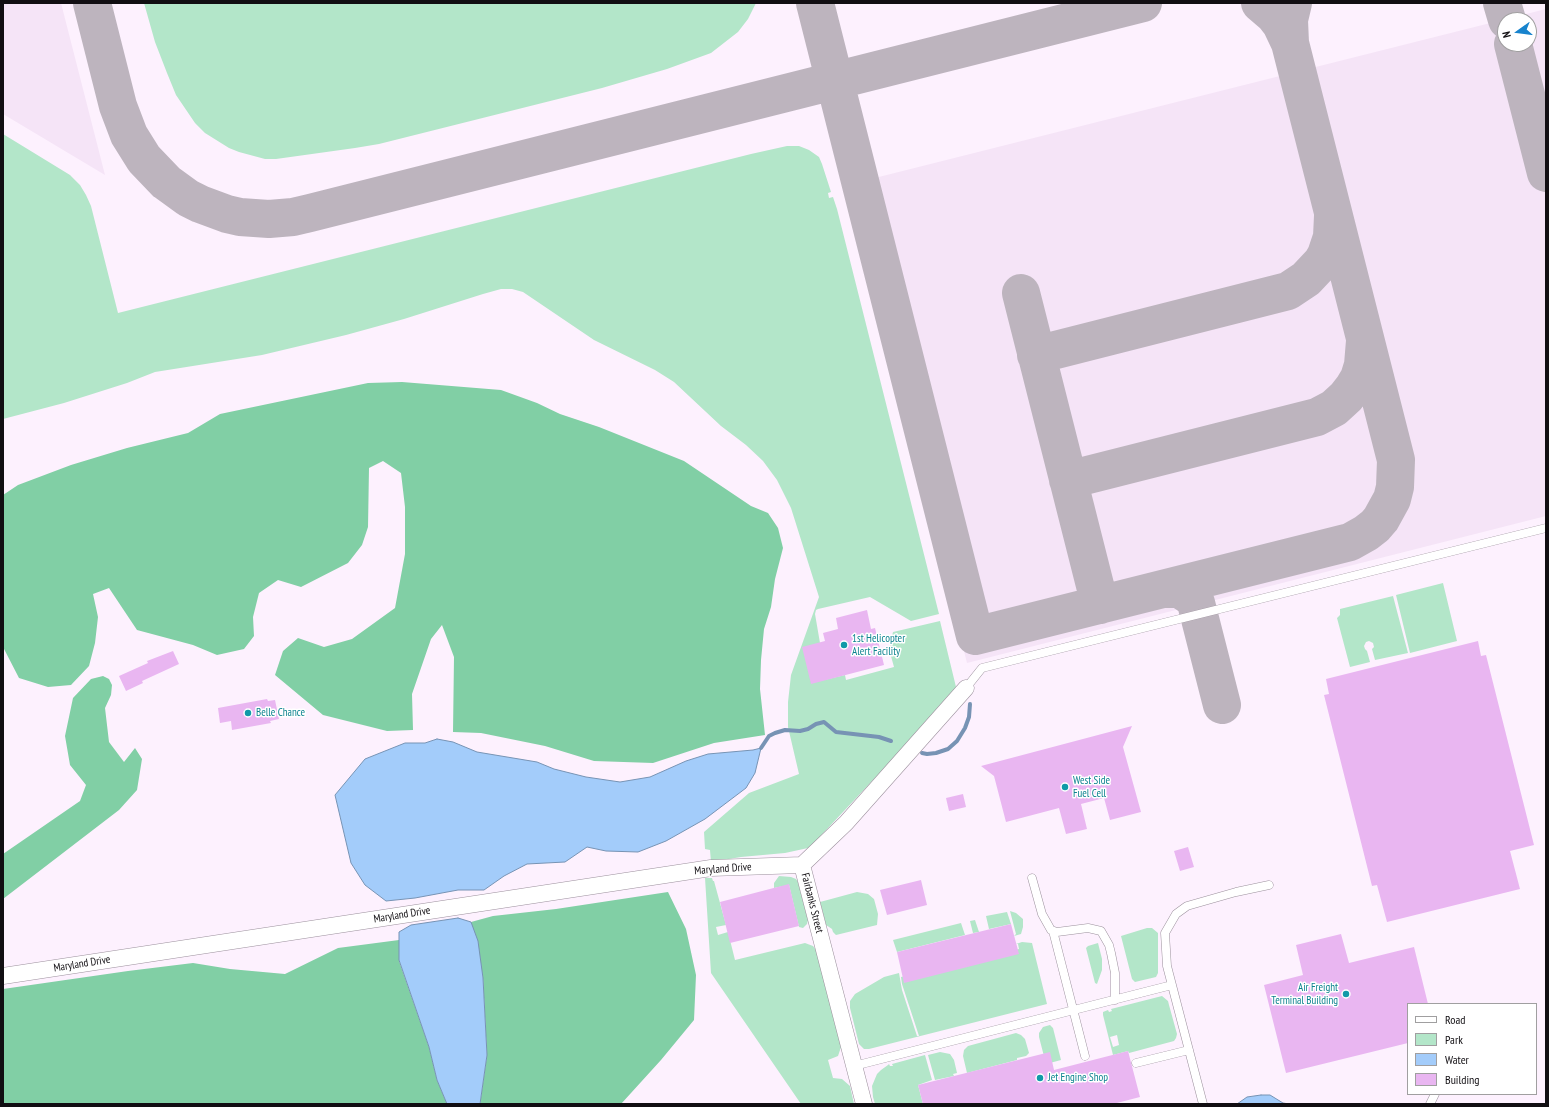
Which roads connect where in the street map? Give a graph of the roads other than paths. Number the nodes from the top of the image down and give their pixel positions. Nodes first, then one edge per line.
1 (1546, 528) edge
2 (966, 688) joint
3 (802, 865) junction
4 (1032, 878) dead end
5 (1269, 885) dead end
6 (1053, 931) junction
7 (3, 976) edge
8 (1172, 985) junction
9 (1115, 1000) junction
10 (1073, 1011) junction
11 (1189, 1050) junction
12 (1085, 1056) dead end
13 (1136, 1063) dead end
14 (854, 1066) junction
15 (1434, 1095) edge
16 (864, 1104) edge
17 (1203, 1104) edge
18 (1430, 1104) edge

1 - 2 lane
2 - 3 street, Fairbanks Street
3 - 7 street, Maryland Drive
3 - 14 street, Fairbanks Street
4 - 6 lane
5 - 8 lane
6 - 9 lane
6 - 10 lane
8 - 9 lane
8 - 11 lane
9 - 10 lane
10 - 12 lane
10 - 14 lane
11 - 13 lane
11 - 17 lane
14 - 16 street, Fairbanks Street
15 - 18 lane

